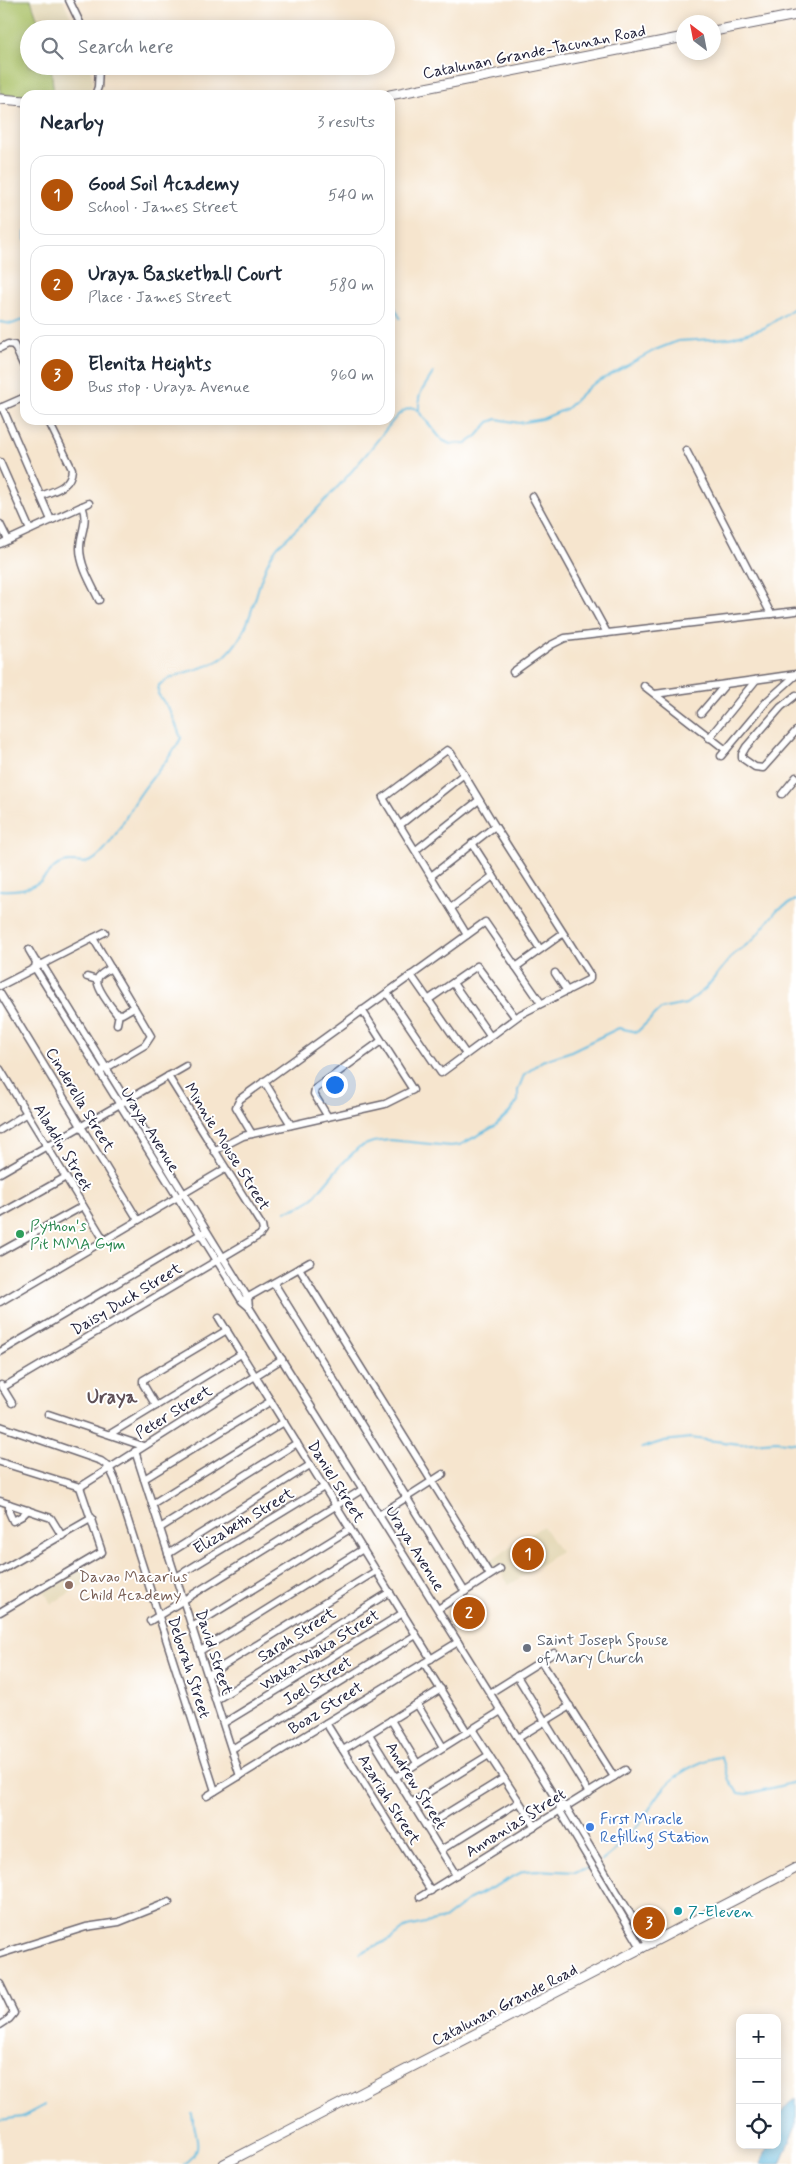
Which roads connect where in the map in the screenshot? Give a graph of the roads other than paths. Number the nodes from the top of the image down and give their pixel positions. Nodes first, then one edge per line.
1 (69, 0) edge
2 (796, 15) edge
3 (79, 20) edge
4 (721, 30) edge
5 (676, 39) edge
6 (99, 75) edge
7 (97, 90) edge
8 (395, 94) edge
9 (0, 99) edge
10 (20, 101) edge
11 (0, 348) edge
12 (20, 358) edge
13 (20, 399) edge
14 (1, 408) edge
15 (51, 425) edge
16 (686, 450) dead end
17 (0, 462) edge
18 (41, 496) junction
19 (532, 496) dead end
20 (89, 503) dead end
21 (82, 506) junction
22 (51, 520) junction
23 (0, 524) edge
24 (30, 530) junction
25 (8, 540) junction
26 (0, 544) edge
27 (99, 600) dead end
28 (796, 611) edge
29 (772, 614) junction
30 (607, 633) junction
31 (513, 672) dead end
32 (796, 674) edge
33 (756, 680) junction
34 (725, 685) junction
35 (644, 686) dead end
36 (655, 694) junction
37 (796, 695) edge
38 (701, 713) dead end
39 (796, 731) edge
40 (709, 738) junction
41 (726, 750) junction
42 (720, 756) dead end
43 (464, 774) junction
44 (796, 777) edge
45 (793, 785) edge
46 (782, 794) dead end
47 (479, 800) junction
48 (400, 825) junction
49 (495, 826) junction
50 (472, 843) junction
51 (416, 850) junction
52 (431, 876) junction
53 (493, 876) junction
54 (451, 908) junction
55 (105, 932) dead end
56 (562, 934) junction
57 (467, 935) junction
58 (93, 938) junction
59 (540, 949) junction
60 (29, 950) dead end
61 (38, 965) junction
62 (516, 967) junction
63 (111, 968) junction
64 (555, 973) dead end
65 (411, 975) junction
66 (88, 977) dead end
67 (97, 980) junction
68 (453, 983) junction
69 (0, 986) edge
70 (567, 991) junction
71 (0, 993) edge
72 (387, 993) junction
73 (428, 1000) junction
74 (542, 1003) junction
75 (134, 1008) junction
76 (362, 1010) junction
77 (119, 1014) junction
78 (515, 1017) junction
79 (117, 1024) dead end
80 (490, 1036) junction
81 (381, 1041) junction
82 (466, 1054) junction
83 (186, 1066) dead end
84 (0, 1069) edge
85 (103, 1070) junction
86 (168, 1076) junction
87 (264, 1081) junction
88 (123, 1102) junction
89 (27, 1114) junction
90 (328, 1117) junction
91 (291, 1125) junction
92 (82, 1126) junction
93 (0, 1130) edge
94 (252, 1134) junction
95 (47, 1146) junction
96 (214, 1151) junction
97 (225, 1169) junction
98 (0, 1173) edge
99 (66, 1177) junction
100 (181, 1195) junction
101 (83, 1206) junction
102 (0, 1214) edge
103 (138, 1220) junction
104 (263, 1231) joint
105 (203, 1232) junction
106 (104, 1240) junction
107 (0, 1252) edge
108 (220, 1259) junction
109 (310, 1262) dead end
110 (299, 1268) junction
111 (274, 1283) junction
112 (245, 1300) junction
113 (0, 1302) edge
114 (219, 1318) dead end
115 (226, 1330) junction
116 (0, 1352) edge
117 (241, 1354) junction
118 (282, 1359) junction
119 (255, 1376) junction
120 (1, 1386) edge
121 (271, 1401) junction
122 (12, 1403) dead end
123 (156, 1406) junction
124 (48, 1414) dead end
125 (284, 1422) junction
126 (0, 1426) edge
127 (110, 1434) junction
128 (297, 1443) junction
129 (143, 1446) junction
130 (135, 1451) junction
131 (0, 1462) edge
132 (310, 1464) junction
133 (108, 1467) junction
134 (443, 1474) dead end
135 (144, 1479) junction
136 (432, 1481) junction
137 (80, 1487) junction
138 (324, 1487) junction
139 (363, 1490) junction
140 (407, 1497) junction
141 (0, 1501) edge
142 (9, 1504) junction
143 (152, 1504) junction
144 (336, 1506) junction
145 (28, 1510) junction
146 (379, 1514) junction
147 (92, 1518) junction
148 (13, 1521) junction
149 (10, 1528) dead end
150 (160, 1528) junction
151 (350, 1529) junction
152 (62, 1536) junction
153 (363, 1549) junction
154 (168, 1554) junction
155 (500, 1569) dead end
156 (0, 1571) edge
157 (376, 1571) junction
158 (490, 1575) junction
159 (176, 1577) junction
160 (390, 1592) junction
161 (465, 1592) junction
162 (183, 1600) junction
163 (438, 1609) junction
164 (0, 1612) edge
165 (403, 1613) junction
166 (158, 1616) junction
167 (150, 1620) dead end
168 (192, 1627) junction
169 (416, 1635) junction
170 (458, 1642) junction
171 (200, 1651) junction
172 (554, 1653) dead end
173 (431, 1658) junction
174 (541, 1661) junction
175 (424, 1663) junction
176 (208, 1675) junction
177 (518, 1676) junction
178 (441, 1690) junction
179 (490, 1693) junction
180 (216, 1700) junction
181 (417, 1704) junction
182 (570, 1706) junction
183 (501, 1710) junction
184 (391, 1720) junction
185 (546, 1721) junction
186 (326, 1723) junction
187 (224, 1724) junction
188 (470, 1730) junction
189 (369, 1734) junction
190 (518, 1738) junction
191 (443, 1747) junction
192 (232, 1749) junction
193 (343, 1750) junction
194 (489, 1755) junction
195 (417, 1763) junction
196 (625, 1770) dead end
197 (240, 1776) junction
198 (396, 1777) junction
199 (614, 1777) junction
200 (504, 1778) junction
201 (215, 1791) junction
202 (589, 1792) junction
203 (207, 1796) dead end
204 (412, 1802) junction
205 (519, 1802) junction
206 (562, 1807) junction
207 (426, 1826) junction
208 (535, 1826) junction
209 (441, 1850) junction
210 (796, 1868) edge
211 (456, 1875) junction
212 (610, 1887) junction
213 (431, 1890) junction
214 (420, 1898) dead end
215 (169, 1902) dead end
216 (635, 1922) junction
217 (628, 1926) junction
218 (646, 1947) junction
219 (0, 1954) edge
220 (0, 1984) edge
221 (0, 2025) edge
222 (224, 2164) edge

1 - 3 street
2 - 4 main road
5 - 8 main road, Catalunan Grande-Tacunan Road
6 - 7 street
9 - 10 main road
11 - 12 street
13 - 14 street
14 - 18 street
15 - 18 street
16 - 29 street
17 - 24 street
18 - 22 street
19 - 30 street
20 - 21 street
21 - 22 street
21 - 27 street
22 - 24 street
23 - 25 street
24 - 25 street
25 - 26 street
28 - 29 street
29 - 30 street
30 - 31 street
32 - 33 street
32 - 41 street
33 - 34 street
33 - 40 street
34 - 36 street
34 - 38 street
35 - 36 street
36 - 40 street
37 - 39 street
40 - 41 street
41 - 42 street
43 - 47 street
43 - 48 street
43 - 48 street
44 - 45 street
45 - 46 street
47 - 49 street
47 - 51 street
48 - 51 street
49 - 50 street
49 - 56 street
50 - 52 street
50 - 53 street
51 - 52 street
52 - 54 street
53 - 54 street
53 - 59 street
54 - 57 street
55 - 58 street
56 - 59 street
56 - 70 street
57 - 62 street
57 - 65 street
58 - 61 street
58 - 63 street
59 - 62 street
60 - 61 street, Uraya Avenue
61 - 69 street
61 - 85 street, Uraya Avenue
62 - 74 street
63 - 67 street
63 - 75 street
64 - 70 street
65 - 72 street
65 - 73 street
66 - 67 street
67 - 77 street
68 - 73 street
68 - 78 street
68 - 80 street
70 - 74 street
71 - 92 street, Cinderella Street
72 - 76 street
72 - 82 street
73 - 82 street
74 - 78 street
75 - 77 street
75 - 85 street
76 - 81 street
76 - 87 street
77 - 79 street
78 - 80 street
80 - 82 street
81 - 90 street
81 - 90 street
83 - 86 street
84 - 89 street, Aladdin Street
85 - 88 street, Uraya Avenue
86 - 88 street
86 - 96 street, Minnie Mouse Street
87 - 91 street
87 - 94 street
88 - 92 street
88 - 100 street, Uraya Avenue
89 - 93 street
89 - 95 street, Aladdin Street
90 - 91 street
91 - 94 street
92 - 95 street
92 - 103 street, Cinderella Street
94 - 96 street
95 - 98 street
95 - 99 street, Aladdin Street
96 - 97 street, Minnie Mouse Street
97 - 100 street
97 - 104 street, Minnie Mouse Street
99 - 101 street, Aladdin Street
99 - 102 street
100 - 103 street
100 - 105 street, Uraya Avenue
101 - 106 street, Aladdin Street
101 - 107 street
103 - 106 street
104 - 108 street, Daisy Duck Street
105 - 108 street, Uraya Avenue
105 - 116 street, Daisy Duck Street
106 - 113 street
108 - 112 street, Uraya Avenue
108 - 120 street, Daisy Duck Street
109 - 110 street
110 - 111 street
110 - 136 street
111 - 112 street
111 - 140 street
112 - 118 street, Uraya Avenue
114 - 115 street, Daniel Street
115 - 117 street, Daniel Street
115 - 123 street
117 - 119 street, Daniel Street
117 - 123 street
118 - 119 street, Peter Street
118 - 139 street, Uraya Avenue
119 - 121 street, Daniel Street
119 - 129 street, Peter Street
120 - 122 street
121 - 125 street, Daniel Street
121 - 135 street
123 - 127 street
124 - 127 street
125 - 128 street, Daniel Street
125 - 143 street
126 - 133 street
127 - 129 street
128 - 132 street, Daniel Street
128 - 150 street
129 - 130 street, Peter Street
130 - 133 street, Peter Street
130 - 135 street, David Street
131 - 137 street
132 - 138 street, Daniel Street
132 - 154 street
133 - 137 street, Peter Street
133 - 166 street, Deborah Street
134 - 136 street
135 - 143 street, David Street
136 - 140 street
136 - 158 street
137 - 147 street
138 - 144 street, Daniel Street
138 - 159 street, Elizabeth Street
139 - 144 street
139 - 146 street, Uraya Avenue
140 - 146 street
140 - 161 street
141 - 142 street
142 - 145 street
142 - 148 street
143 - 150 street, David Street
144 - 151 street, Daniel Street
144 - 162 street
145 - 148 street
145 - 152 street
146 - 163 street, Uraya Avenue
147 - 152 street
147 - 164 street
148 - 149 street
150 - 154 street, David Street
151 - 153 street, Daniel Street
151 - 168 street
152 - 156 street
153 - 157 street, Daniel Street
153 - 171 street
154 - 159 street, David Street
155 - 158 street
157 - 160 street, Daniel Street
157 - 176 street
158 - 161 street
159 - 162 street, David Street
160 - 165 street, Daniel Street
160 - 180 street, Sarah Street
161 - 163 street
162 - 166 street
162 - 168 street, David Street
163 - 170 street, Uraya Avenue
165 - 169 street, Daniel Street
165 - 187 street, Waka-Waka Street
166 - 167 street
166 - 201 street, Deborah Street
168 - 171 street, David Street
169 - 173 street, Daniel Street
169 - 192 street, Joel Street
170 - 173 street, Boaz Street
170 - 179 street, Uraya Avenue
171 - 176 street, David Street
172 - 174 street
173 - 175 street, Boaz Street
174 - 177 street
174 - 182 street
175 - 178 street
175 - 186 street, Boaz Street
176 - 180 street, David Street
177 - 179 street
177 - 185 street
178 - 181 street
178 - 188 street
179 - 183 street, Uraya Avenue
180 - 187 street, David Street
181 - 184 street
181 - 191 street
182 - 185 street
182 - 199 street
183 - 188 street
183 - 190 street, Uraya Avenue
184 - 189 street
184 - 195 street
185 - 190 street
185 - 202 street
186 - 193 street, Azariah Street
186 - 197 street, Boaz Street
187 - 192 street, David Street
188 - 191 street
188 - 194 street
189 - 193 street
189 - 198 street, Andrew Street
190 - 206 street, Uraya Avenue
191 - 195 street
192 - 197 street, David Street
193 - 213 street, Azariah Street
194 - 200 street
194 - 204 street
195 - 198 street
196 - 199 street, Annanias Street
197 - 201 street, Boaz Street
198 - 204 street, Andrew Street
199 - 202 street, Annanias Street
200 - 205 street
200 - 207 street
201 - 203 street, Boaz Street
202 - 206 street, Annanias Street
204 - 207 street, Andrew Street
205 - 208 street
205 - 209 street
206 - 208 street, Annanias Street
206 - 212 street, Uraya Avenue
207 - 209 street, Andrew Street
208 - 211 street, Annanias Street
209 - 211 street, Andrew Street
210 - 218 main road, Catalunan Grande Road
211 - 213 street, Annanias Street
212 - 216 street, Uraya Avenue
212 - 217 street, Uraya Avenue
213 - 214 street, Annanias Street
215 - 219 street
216 - 217 street
216 - 218 street, Uraya Avenue
217 - 218 street, Uraya Avenue
218 - 222 main road, Catalunan Grande Road
220 - 221 street

